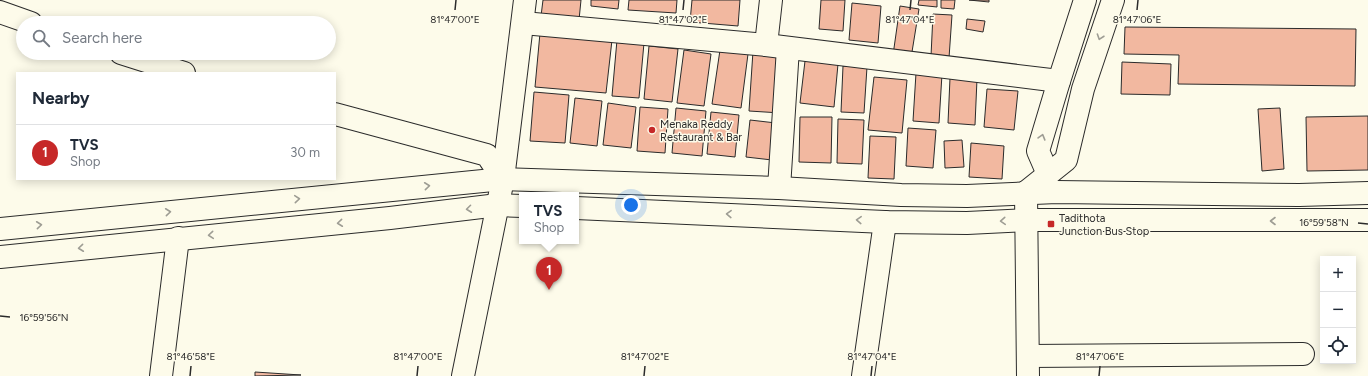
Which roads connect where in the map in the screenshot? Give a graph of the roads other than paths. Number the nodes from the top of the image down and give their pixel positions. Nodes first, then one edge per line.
1 (525, 0) edge
2 (771, 0) edge
3 (1085, 0) edge
4 (1113, 0) edge
5 (0, 12) edge
6 (16, 18) edge
7 (523, 23) junction
8 (766, 45) junction
9 (788, 48) junction
10 (143, 60) edge
11 (181, 72) edge
12 (1059, 81) junction
13 (336, 114) edge
14 (1048, 174) junction
15 (503, 179) junction
16 (779, 188) junction
17 (1026, 192) junction
18 (1368, 193) edge
19 (498, 205) junction
20 (519, 206) edge
21 (579, 208) edge
22 (1026, 220) junction
23 (1368, 220) edge
24 (885, 222) junction
25 (0, 229) edge
26 (178, 238) junction
27 (0, 257) edge
28 (1303, 354) dead end
29 (1028, 366) edge
30 (161, 376) edge
31 (463, 376) edge
32 (863, 376) edge

1 - 7 main road
2 - 8 main road
3 - 12 main road
4 -> 14 main road
5 - 6 main road
7 - 8 main road
7 - 15 main road
8 - 9 main road
9 - 12 main road
9 - 16 main road
10 - 11 main road
14 -> 12 main road
13 - 15 main road
14 - 17 main road
15 - 16 main road
15 - 19 main road
25 -> 15 main road
16 - 17 main road
17 - 18 main road
17 - 22 main road
19 - 20 main road
19 -> 26 main road
19 - 31 main road
24 -> 21 main road
23 -> 22 main road
22 -> 24 main road
22 - 29 main road
24 - 32 main road
26 -> 27 main road
26 - 30 main road
28 - 29 main road

